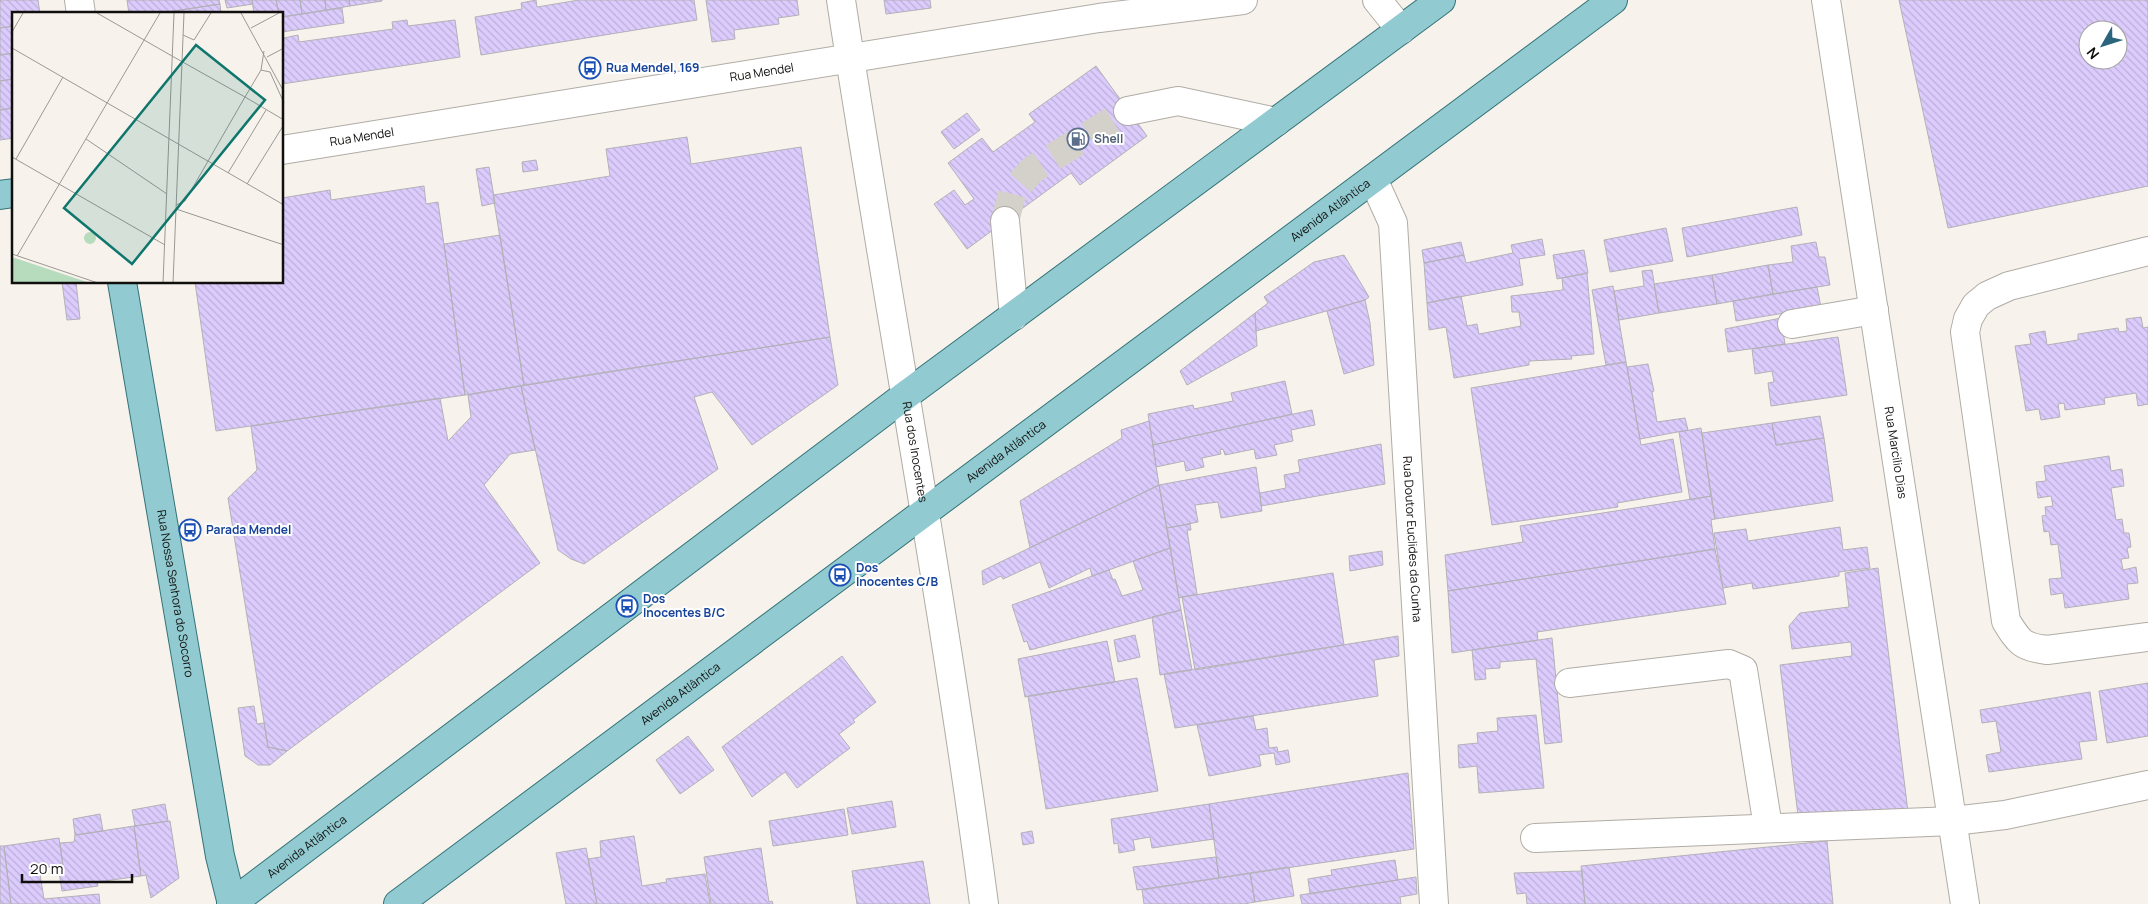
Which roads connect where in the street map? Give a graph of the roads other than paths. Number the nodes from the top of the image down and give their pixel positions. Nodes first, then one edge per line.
1 (841, 0) edge
2 (1243, 0) edge
3 (1377, 0) edge
4 (1613, 0) edge
5 (1826, 0) edge
6 (1429, 3) edge
7 (1401, 30) junction
8 (850, 60) junction
9 (1128, 111) tunnel mouth
10 (1276, 122) junction
11 (284, 150) edge
12 (1373, 179) junction
13 (1005, 220) tunnel mouth
14 (2148, 251) edge
15 (122, 284) edge
16 (1874, 310) junction
17 (1014, 316) junction
18 (1792, 324) dead end
19 (906, 395) junction
20 (924, 512) junction
21 (2148, 637) edge
22 (1569, 683) dead end
23 (2148, 785) edge
24 (1953, 821) junction
25 (1768, 827) junction
26 (1535, 838) dead end
27 (232, 904) edge
28 (398, 904) edge
29 (984, 904) edge
30 (1434, 904) edge
31 (1965, 904) edge

1 - 8 street, Rua dos Inocentes
2 - 8 street, Rua Mendel
3 - 7 street
4 - 12 main road, Avenida Atlântica
5 - 16 street, Rua Marcilio Dias
6 - 7 main road, Avenida Atlântica
7 - 10 main road, Avenida Atlântica
8 - 11 street, Rua Mendel
8 - 19 street, Rua dos Inocentes
9 - 10 street
10 - 17 main road, Avenida Atlântica
12 - 20 main road, Avenida Atlântica
12 - 30 street, Rua Doutor Euclides da Cunha
13 - 17 street
14 - 21 street
15 - 27 main road, Rua Nossa Senhora do Socorro
16 - 18 street
16 - 24 street, Rua Marcilio Dias
17 - 19 main road, Avenida Atlântica
19 - 20 street, Rua dos Inocentes
19 - 27 main road, Avenida Atlântica
20 - 28 main road, Avenida Atlântica
20 - 29 street, Rua dos Inocentes
22 - 25 street
23 - 24 street
24 - 25 street
24 - 31 street, Rua Marcilio Dias
25 - 26 street

